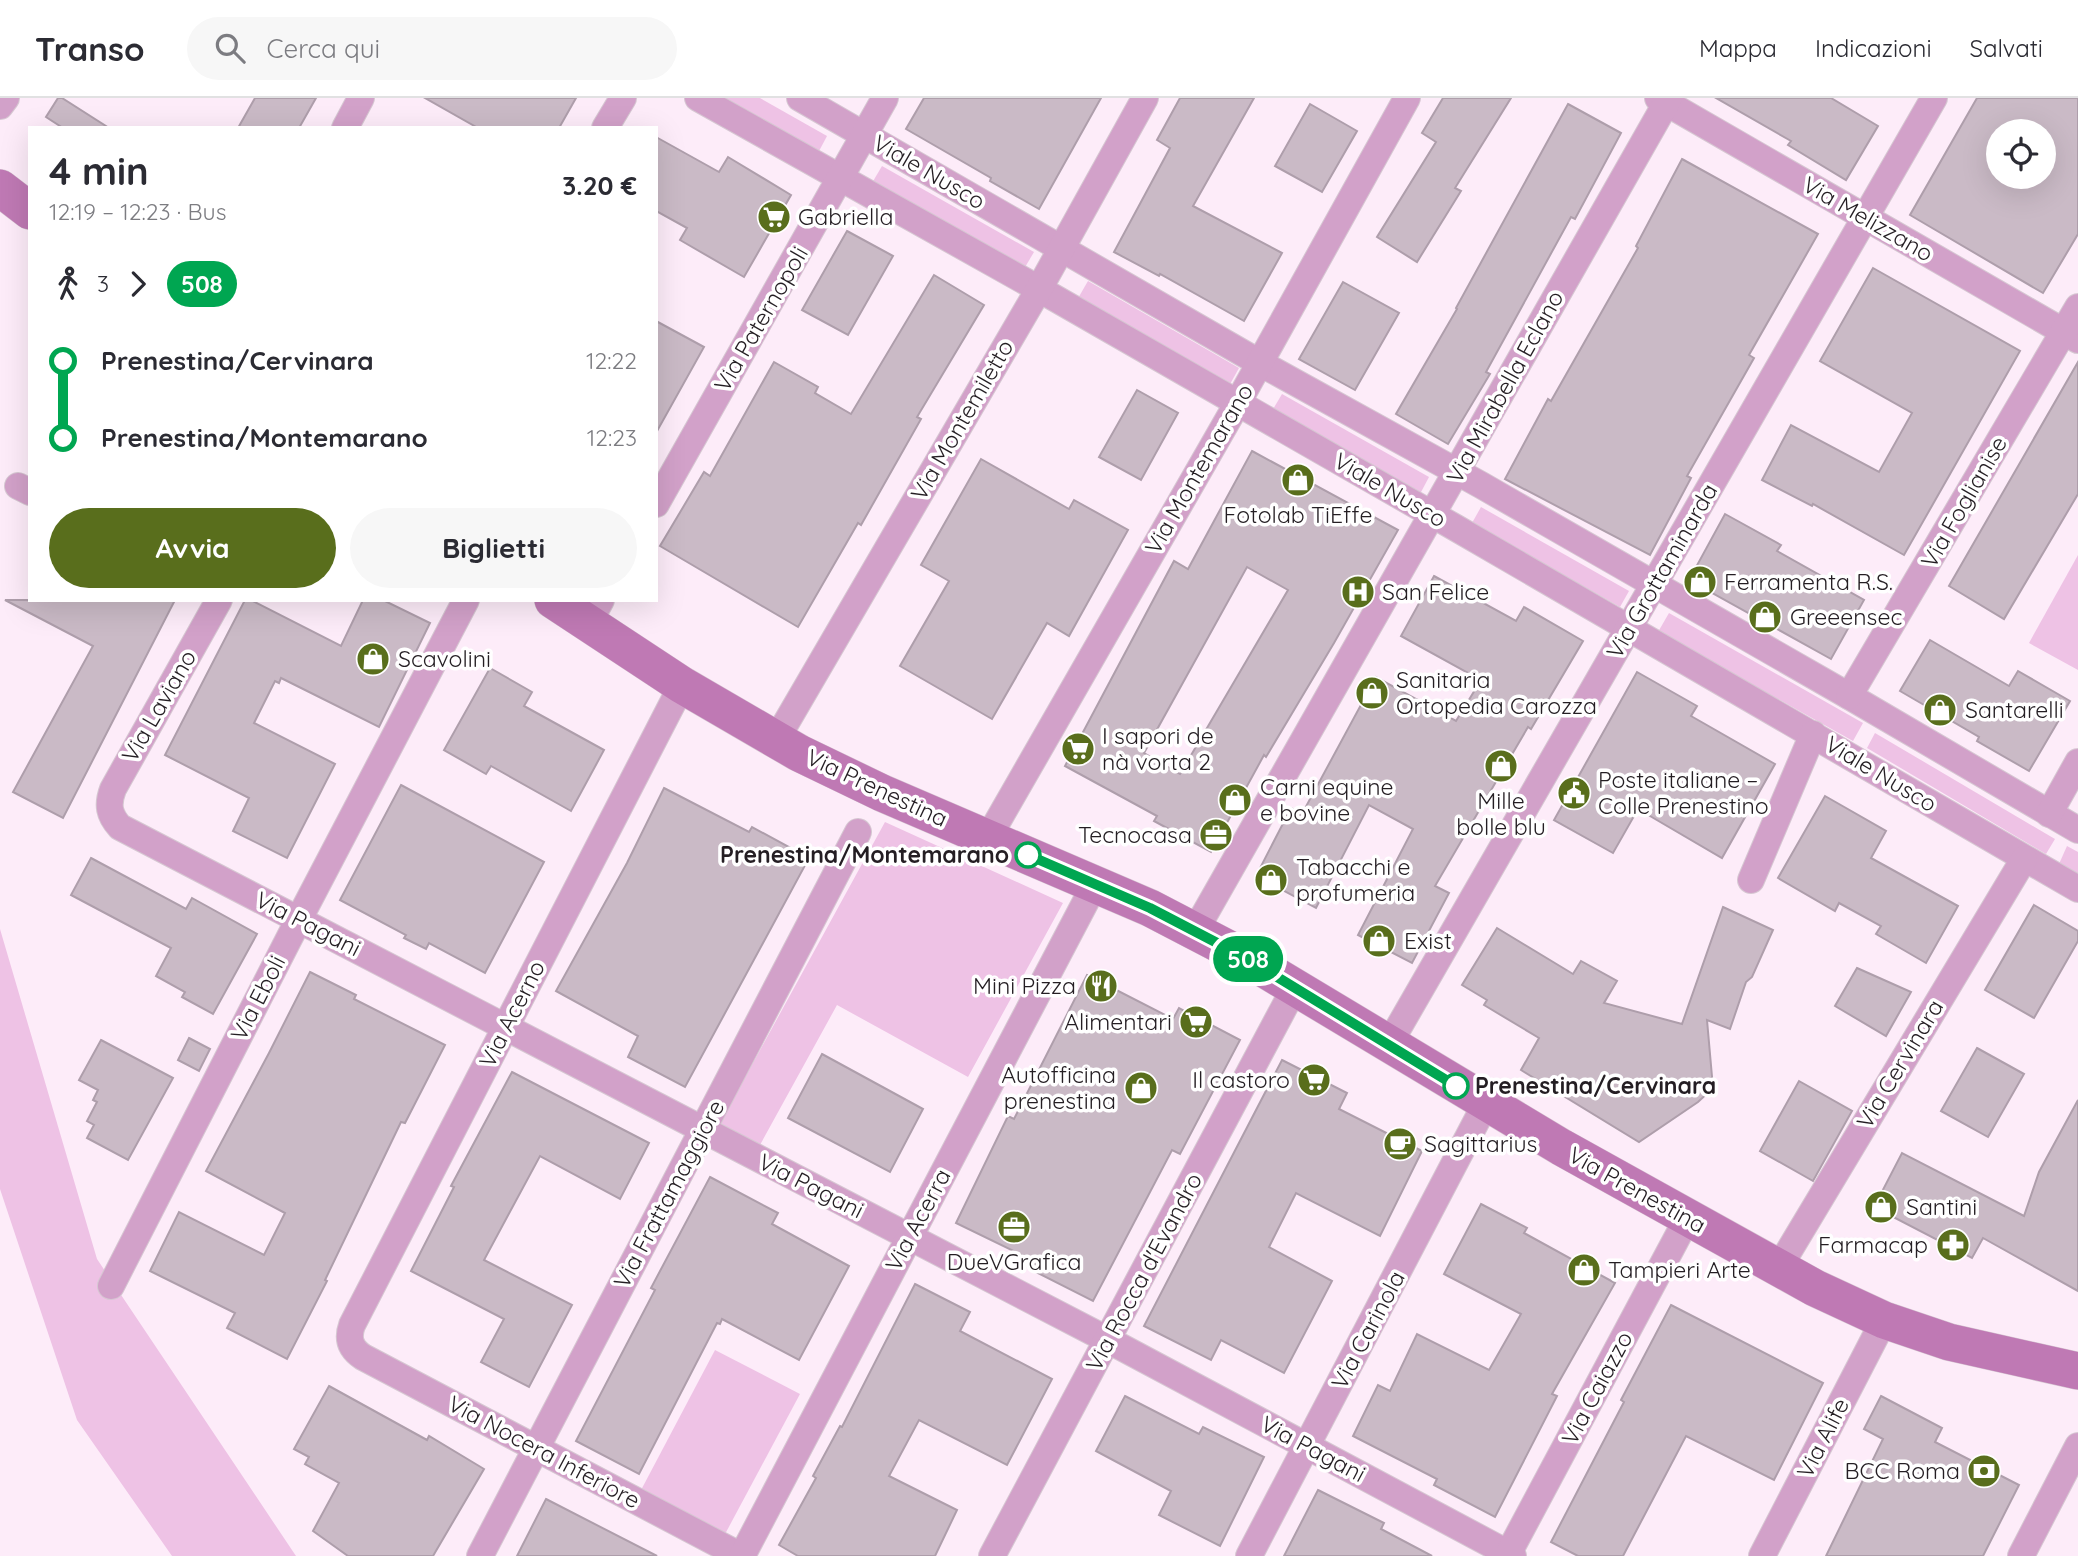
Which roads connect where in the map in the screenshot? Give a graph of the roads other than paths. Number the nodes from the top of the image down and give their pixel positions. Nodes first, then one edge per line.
1 (6, 98) edge
2 (361, 98) edge
3 (623, 98) edge
4 (698, 98) edge
5 (800, 98) edge
6 (885, 98) edge
7 (1145, 98) edge
8 (1407, 98) edge
9 (1934, 98) edge
10 (1664, 100) edge
11 (0, 106) edge
12 (346, 126) edge
13 (606, 126) edge
14 (864, 135) junction
15 (841, 178) junction
16 (0, 188) edge
17 (28, 209) edge
18 (1866, 218) junction
19 (1061, 248) junction
20 (1039, 289) junction
21 (2078, 307) edge
22 (2071, 336) edge
23 (1260, 362) junction
24 (1237, 404) junction
25 (1457, 472) junction
26 (658, 499) edge
27 (1433, 515) junction
28 (1654, 585) junction
29 (218, 602) edge
30 (465, 602) edge
31 (560, 602) edge
32 (595, 612) edge
33 (1630, 628) junction
34 (682, 685) junction
35 (1849, 696) junction
36 (1813, 734) junction
37 (776, 740) junction
38 (2078, 762) edge
39 (2049, 814) junction
40 (110, 815) joint
41 (2078, 830) edge
42 (858, 832) dead end
43 (988, 838) junction
44 (2024, 859) junction
45 (1751, 880) dead end
46 (1096, 884) junction
47 (2078, 889) edge
48 (299, 919) junction
49 (1195, 931) junction
50 (1295, 987) junction
51 (506, 1026) junction
52 (1389, 1044) junction
53 (1486, 1103) junction
54 (703, 1130) junction
55 (1687, 1219) junction
56 (909, 1237) junction
57 (1778, 1269) junction
58 (111, 1286) dead end
59 (1884, 1320) junction
60 (1108, 1340) junction
61 (351, 1345) joint
62 (2078, 1371) edge
63 (1307, 1446) junction
64 (2078, 1446) edge
65 (537, 1448) junction
66 (1510, 1555) edge
67 (480, 1556) edge
68 (742, 1556) edge
69 (992, 1556) edge
70 (1249, 1556) edge
71 (1762, 1556) edge
72 (2021, 1556) edge

1 - 11 street
2 - 12 street
3 - 13 street
4 - 15 street, Viale Nusco
5 - 14 street, Viale Nusco
6 - 14 street, Via Paternopoli
7 - 19 street, Via Montemiletto
8 - 23 street, Via Montemarano
9 - 18 street, Via Grottaminarda
10 - 18 street, Via Melizzano
10 - 25 street, Via Mirabella Eclano
14 - 15 street, Via Paternopoli
14 - 19 street, Viale Nusco
15 - 20 street, Viale Nusco
15 - 26 street, Via Paternopoli
16 - 17 main road
18 - 22 street, Via Melizzano
18 - 28 street, Via Grottaminarda
19 - 20 street, Via Montemiletto
19 - 23 street, Viale Nusco
20 - 24 street, Viale Nusco
20 - 37 street, Via Montemiletto
21 - 22 street, Via Foglianise
22 - 35 street, Via Foglianise
23 - 24 street, Via Montemarano
23 - 25 street, Viale Nusco
24 - 27 street, Viale Nusco
24 - 43 street, Via Montemarano
25 - 27 street, Via Mirabella Eclano
25 - 28 street, Viale Nusco
27 - 33 street, Viale Nusco
27 - 49 street, Via Mirabella Eclano
28 - 33 street, Via Grottaminarda
28 - 35 street, Viale Nusco
29 - 40 street, Via Laviano
30 - 48 street, Via Eboli
31 - 32 main road, Via Prenestina
32 - 34 main road, Via Prenestina
33 - 36 street, Viale Nusco
33 - 52 street, Via Grottaminarda
34 - 37 main road, Via Prenestina
34 - 51 street, Via Acerno
35 - 39 street, Viale Nusco
36 - 44 street, Viale Nusco
36 - 45 street
37 - 43 main road, Via Prenestina
38 - 39 street
39 - 41 street, Viale Nusco
40 - 48 street, Via Pagani
42 - 54 street, Via Frattamaggiore
43 - 46 main road, Via Prenestina
44 - 47 street, Viale Nusco
44 - 57 street, Via Cervinara
46 - 49 main road, Via Prenestina
46 - 56 street, Via Acerra
48 - 51 street, Via Pagani
48 - 58 street, Via Eboli
49 - 50 main road, Via Prenestina
50 - 52 main road, Via Prenestina
50 - 60 street, Via Rocca d'Evandro
51 - 54 street, Via Pagani
51 - 61 street, Via Acerno
52 - 53 main road, Via Prenestina
53 - 55 main road, Via Prenestina
53 - 63 street, Via Carinola
54 - 56 street, Via Pagani
54 - 65 street, Via Frattamaggiore
55 - 57 main road, Via Prenestina
55 - 66 street, Via Caiazzo
56 - 60 street, Via Pagani
56 - 68 street, Via Acerra
57 - 59 main road, Via Prenestina
59 - 62 main road, Via Prenestina
59 - 71 street, Via Alife
60 - 63 street, Via Pagani
60 - 69 street, Via Rocca d'Evandro
61 - 65 street, Via Nocera Inferiore
63 - 66 street, Via Pagani
63 - 70 street, Via Carinola
64 - 72 street
65 - 67 street, Via Frattamaggiore
65 - 68 street, Via Nocera Inferiore

